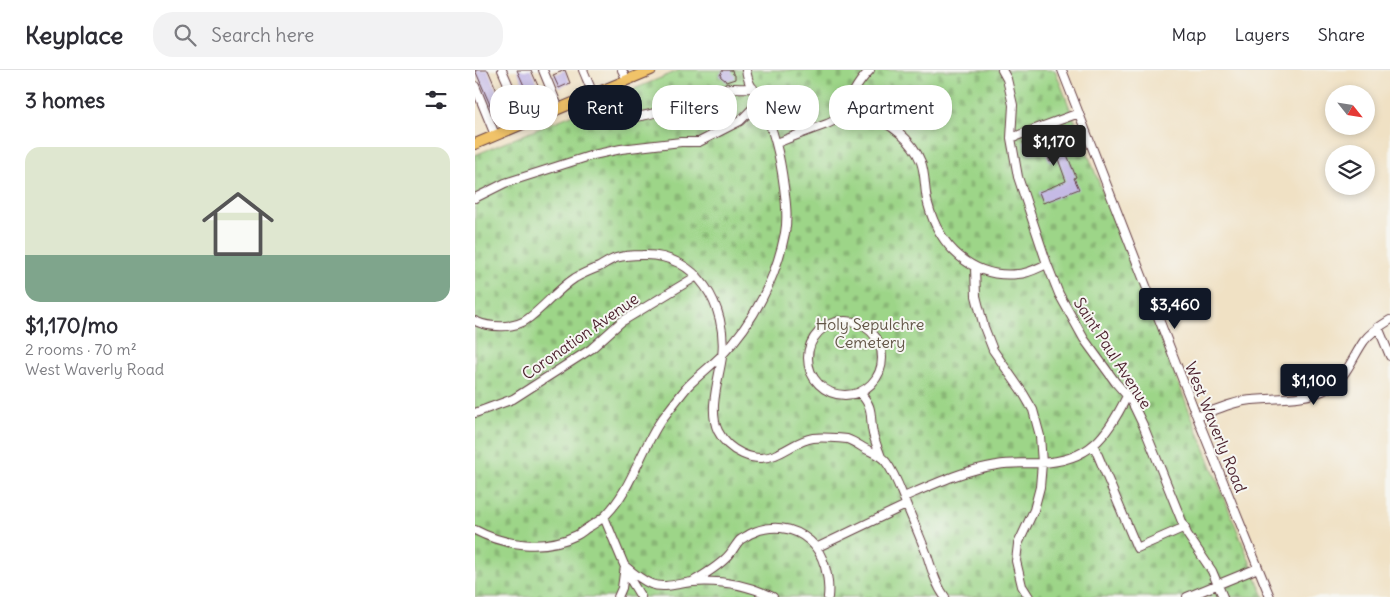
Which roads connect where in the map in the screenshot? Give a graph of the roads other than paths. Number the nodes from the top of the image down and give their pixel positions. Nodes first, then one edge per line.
1 (502, 70) edge
2 (543, 70) edge
3 (583, 70) edge
4 (622, 70) edge
5 (651, 70) edge
6 (746, 70) edge
7 (870, 70) edge
8 (1002, 70) edge
9 (1062, 70) edge
10 (627, 80) junction
11 (509, 85) edge
12 (589, 85) edge
13 (615, 85) edge
14 (752, 85) edge
15 (858, 85) edge
16 (475, 86) edge
17 (747, 88) edge
18 (568, 105) edge
19 (559, 109) joint
20 (1079, 113) junction
21 (747, 114) edge
22 (642, 116) edge
23 (829, 123) edge
24 (508, 130) edge
25 (772, 130) edge
26 (894, 130) edge
27 (495, 135) junction
28 (1011, 138) junction
29 (777, 143) junction
30 (475, 144) edge
31 (475, 198) edge
32 (1047, 264) junction
33 (975, 268) junction
34 (697, 276) junction
35 (1390, 320) edge
36 (475, 321) edge
37 (1378, 327) junction
38 (722, 355) junction
39 (1390, 356) edge
40 (860, 393) junction
41 (1127, 396) junction
42 (475, 413) edge
43 (1197, 417) junction
44 (1094, 446) junction
45 (881, 457) junction
46 (1042, 463) junction
47 (905, 501) junction
48 (604, 517) junction
49 (1185, 528) junction
50 (475, 530) edge
51 (818, 547) junction
52 (625, 566) junction
53 (1258, 568) junction
54 (692, 582) junction
55 (1217, 585) junction
56 (618, 597) edge
57 (641, 597) edge
58 (773, 597) edge
59 (828, 597) edge
60 (945, 597) edge
61 (1029, 597) edge
62 (1187, 597) edge
63 (1223, 597) edge
64 (1270, 597) edge

1 - 11 street
2 - 19 street
3 - 12 street
4 - 10 street
5 - 10 main road
6 - 14 street
7 - 15 street
8 - 28 street, Saint Paul Avenue
9 - 20 street, West Waverly Road
10 - 13 main road
16 - 27 street
17 - 22 street
18 - 19 main road
20 - 28 street
20 - 43 street, West Waverly Road
21 - 31 street
23 - 29 street
24 - 27 main road
25 - 29 street
26 - 33 street
27 - 30 main road
28 - 32 street, Saint Paul Avenue
29 - 38 street
32 - 33 street
32 - 41 street, Saint Paul Avenue
33 - 46 street
34 - 36 street
34 - 38 street
34 - 42 street, Coronation Avenue
35 - 37 street
37 - 39 street
37 - 43 street
38 - 45 street
38 - 48 street
40 - 40 street
40 - 45 street
41 - 44 street
41 - 49 street, Saint Paul Avenue
43 - 53 street, West Waverly Road
44 - 46 street
44 - 49 street
45 - 47 street
46 - 47 street
46 - 61 street
47 - 51 street
47 - 60 street
48 - 50 street
48 - 52 street
49 - 55 street, Saint Paul Avenue
51 - 54 street
51 - 59 street
52 - 54 street
52 - 56 street
52 - 57 street
53 - 55 street
53 - 64 street, West Waverly Road
54 - 58 street
55 - 62 street
55 - 63 street, Saint Paul Avenue

